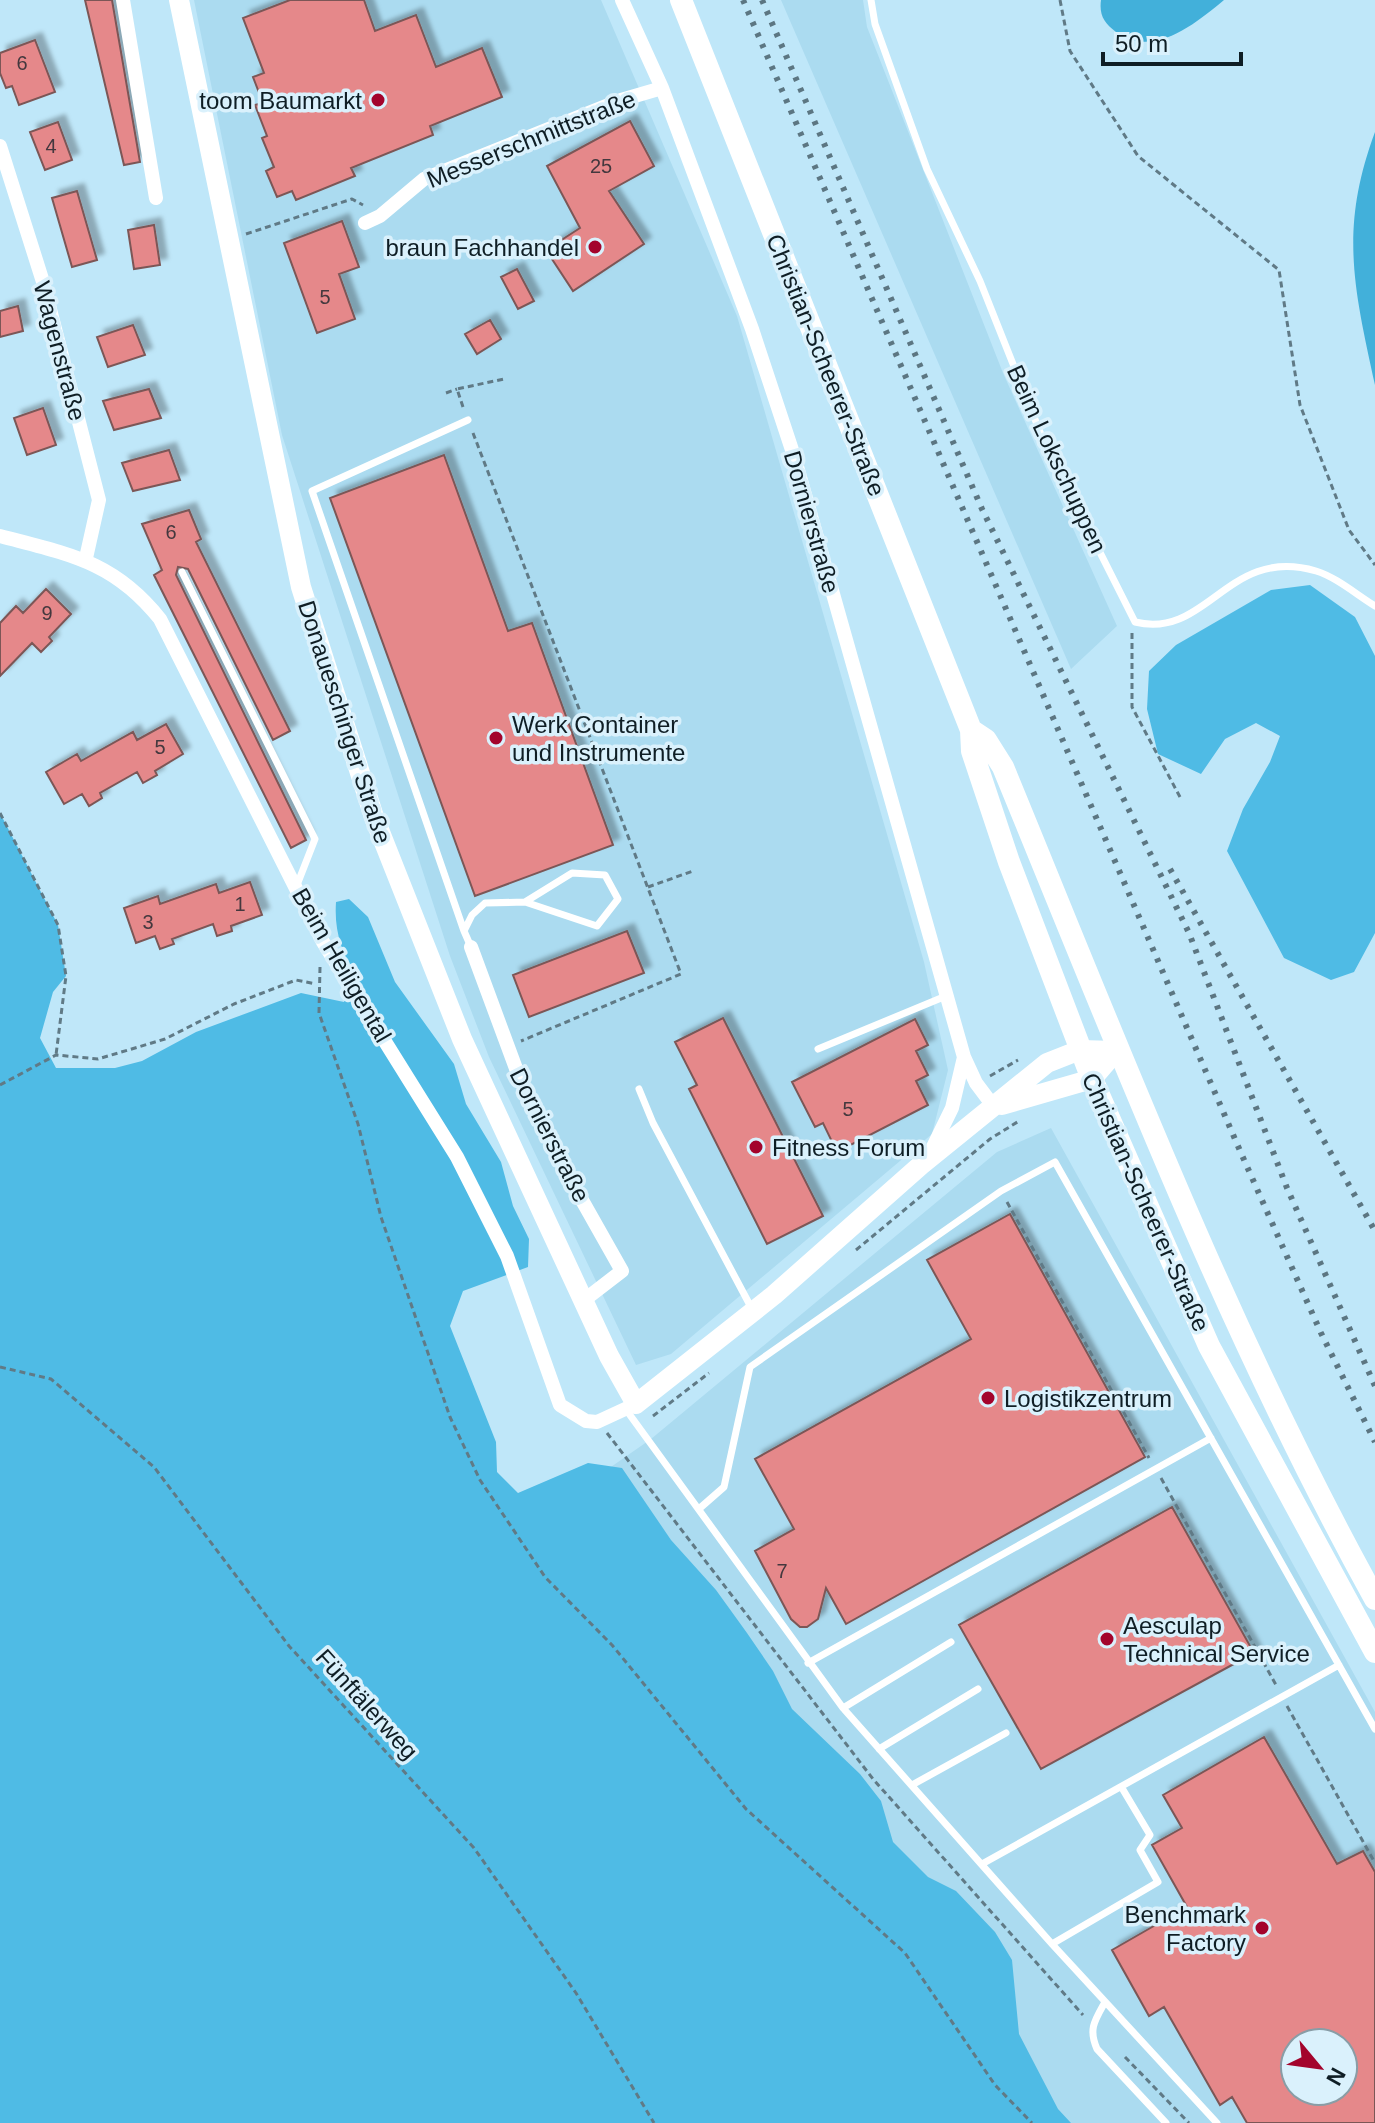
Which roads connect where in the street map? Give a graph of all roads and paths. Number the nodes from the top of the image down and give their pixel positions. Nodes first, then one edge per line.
1 (123, 0) edge
2 (179, 0) edge
3 (622, 0) edge
4 (681, 0) edge
5 (871, 0) edge
6 (1060, 0) edge
7 (662, 88) junction
8 (0, 146) edge
9 (156, 198) dead end
10 (380, 216) junction
11 (365, 223) dead end
12 (231, 238) junction
13 (504, 379) dead end
14 (457, 389) junction
15 (446, 393) dead end
16 (468, 420) junction
17 (0, 536) edge
18 (86, 558) junction
19 (1375, 565) edge
20 (182, 572) dead end
21 (1375, 606) edge
22 (1135, 622) junction
23 (971, 730) junction
24 (1180, 797) dead end
25 (0, 813) edge
26 (693, 871) dead end
27 (296, 887) junction
28 (648, 887) junction
29 (525, 902) junction
30 (464, 931) junction
31 (323, 942) junction
32 (471, 947) joint
33 (318, 985) junction
34 (946, 996) junction
35 (507, 1046) junction
36 (818, 1049) dead end
37 (1080, 1050) junction
38 (1116, 1051) junction
39 (56, 1055) junction
40 (964, 1057) junction
41 (1092, 1079) junction
42 (0, 1085) edge
43 (639, 1089) dead end
44 (994, 1107) junction
45 (1026, 1117) dead end
46 (921, 1165) junction
47 (1001, 1191) junction
48 (1028, 1223) dead end
49 (1021, 1227) junction
50 (846, 1258) dead end
51 (1051, 1264) dead end
52 (1044, 1268) junction
53 (583, 1301) junction
54 (1073, 1304) dead end
55 (1066, 1308) junction
56 (753, 1311) junction
57 (1096, 1344) dead end
58 (1089, 1348) junction
59 (0, 1367) edge
60 (715, 1368) dead end
61 (1119, 1385) dead end
62 (1111, 1389) junction
63 (631, 1408) junction
64 (597, 1422) junction
65 (1140, 1424) dead end
66 (1133, 1428) junction
67 (1211, 1438) junction
68 (1155, 1468) junction
69 (1179, 1494) dead end
70 (1172, 1498) junction
71 (700, 1508) junction
72 (1201, 1534) dead end
73 (1194, 1538) junction
74 (1224, 1574) dead end
75 (1217, 1578) junction
76 (1375, 1599) edge
77 (1245, 1612) dead end
78 (1238, 1616) junction
79 (951, 1642) dead end
80 (1375, 1652) edge
81 (1268, 1654) dead end
82 (1261, 1658) junction
83 (808, 1663) junction
84 (1339, 1665) junction
85 (978, 1689) dead end
86 (1283, 1697) junction
87 (843, 1708) junction
88 (1375, 1729) edge
89 (1006, 1733) dead end
90 (1312, 1733) dead end
91 (1305, 1737) junction
92 (879, 1749) junction
93 (1333, 1771) dead end
94 (1326, 1774) junction
95 (912, 1785) junction
96 (1122, 1788) junction
97 (1353, 1808) dead end
98 (1346, 1812) junction
99 (1373, 1854) edge
100 (1375, 1863) edge
101 (982, 1864) junction
102 (1052, 1944) junction
103 (1105, 2002) junction
104 (1092, 2025) junction
105 (1125, 2057) dead end
106 (654, 2123) edge
107 (1032, 2123) edge
108 (1166, 2123) edge
109 (1189, 2123) edge
110 (1217, 2123) edge

1 - 9 street
2 - 12 street, Donaueschinger Straße
3 - 7 street, Dornierstraße
4 - 23 main road, Christian-Scheerer-Straße
5 - 22 lane, Beim Lokschuppen
6 - 19 path
7 - 10 street, Messerschmittstraße
7 - 34 street, Dornierstraße
8 - 18 street, Wagenstraße
10 - 11 street, Messerschmittstraße
10 - 12 path
12 - 53 street, Donaueschinger Straße
13 - 14 path
14 - 15 path
14 - 16 path
16 - 28 path
16 - 30 lane
17 - 18 street, Beim Heiligental
18 - 27 street, Beim Heiligental
20 - 27 lane
21 - 22 lane
22 - 24 path
23 - 37 main road, Christian-Scheerer-Straße
23 - 38 main road, Christian-Scheerer-Straße
25 - 39 path
26 - 28 path
27 - 31 street, Beim Heiligental
28 - 35 path
29 - 29 lane
29 - 30 lane
30 - 32 lane
31 - 33 path
31 - 64 street, Beim Heiligental
32 - 35 street, Dornierstraße
33 - 39 path
33 - 107 path
34 - 36 lane
34 - 40 street, Dornierstraße
35 - 53 street, Dornierstraße
37 - 38 street
37 - 41 main road, Christian-Scheerer-Straße
37 - 44 street
38 - 41 street
38 - 76 main road, Christian-Scheerer-Straße
39 - 42 path
40 - 44 street, Dornierstraße
40 - 46 street
41 - 44 street
41 - 80 main road, Christian-Scheerer-Straße
43 - 56 lane
44 - 46 street
45 - 50 path
46 - 56 street
47 - 49 path
47 - 67 lane
47 - 71 lane
48 - 49 path
49 - 52 path
51 - 52 path
52 - 55 path
53 - 63 street, Donaueschinger Straße
54 - 55 path
55 - 58 path
56 - 63 street
57 - 58 path
58 - 62 path
59 - 106 path, Fünftälerweg
60 - 63 path
61 - 62 path
62 - 66 path
63 - 64 street
63 - 71 lane
64 - 104 path
65 - 66 path
66 - 68 path
67 - 68 lane
67 - 84 lane
68 - 70 path
68 - 83 lane
69 - 70 path
70 - 73 path
71 - 83 lane
72 - 73 path
73 - 75 path
74 - 75 path
75 - 78 path
77 - 78 path
78 - 82 path
79 - 87 lane
81 - 82 path
82 - 86 path
83 - 87 lane
84 - 86 lane
84 - 88 lane
85 - 92 lane
86 - 91 path
86 - 96 lane
87 - 92 lane
89 - 95 lane
90 - 91 path
91 - 94 path
92 - 95 lane
93 - 94 path
94 - 98 path
95 - 101 lane
96 - 101 lane
96 - 102 lane
97 - 98 path
98 - 99 path
99 - 100 path
101 - 102 lane
102 - 103 lane
103 - 104 lane
103 - 110 lane
104 - 108 lane
105 - 109 path

